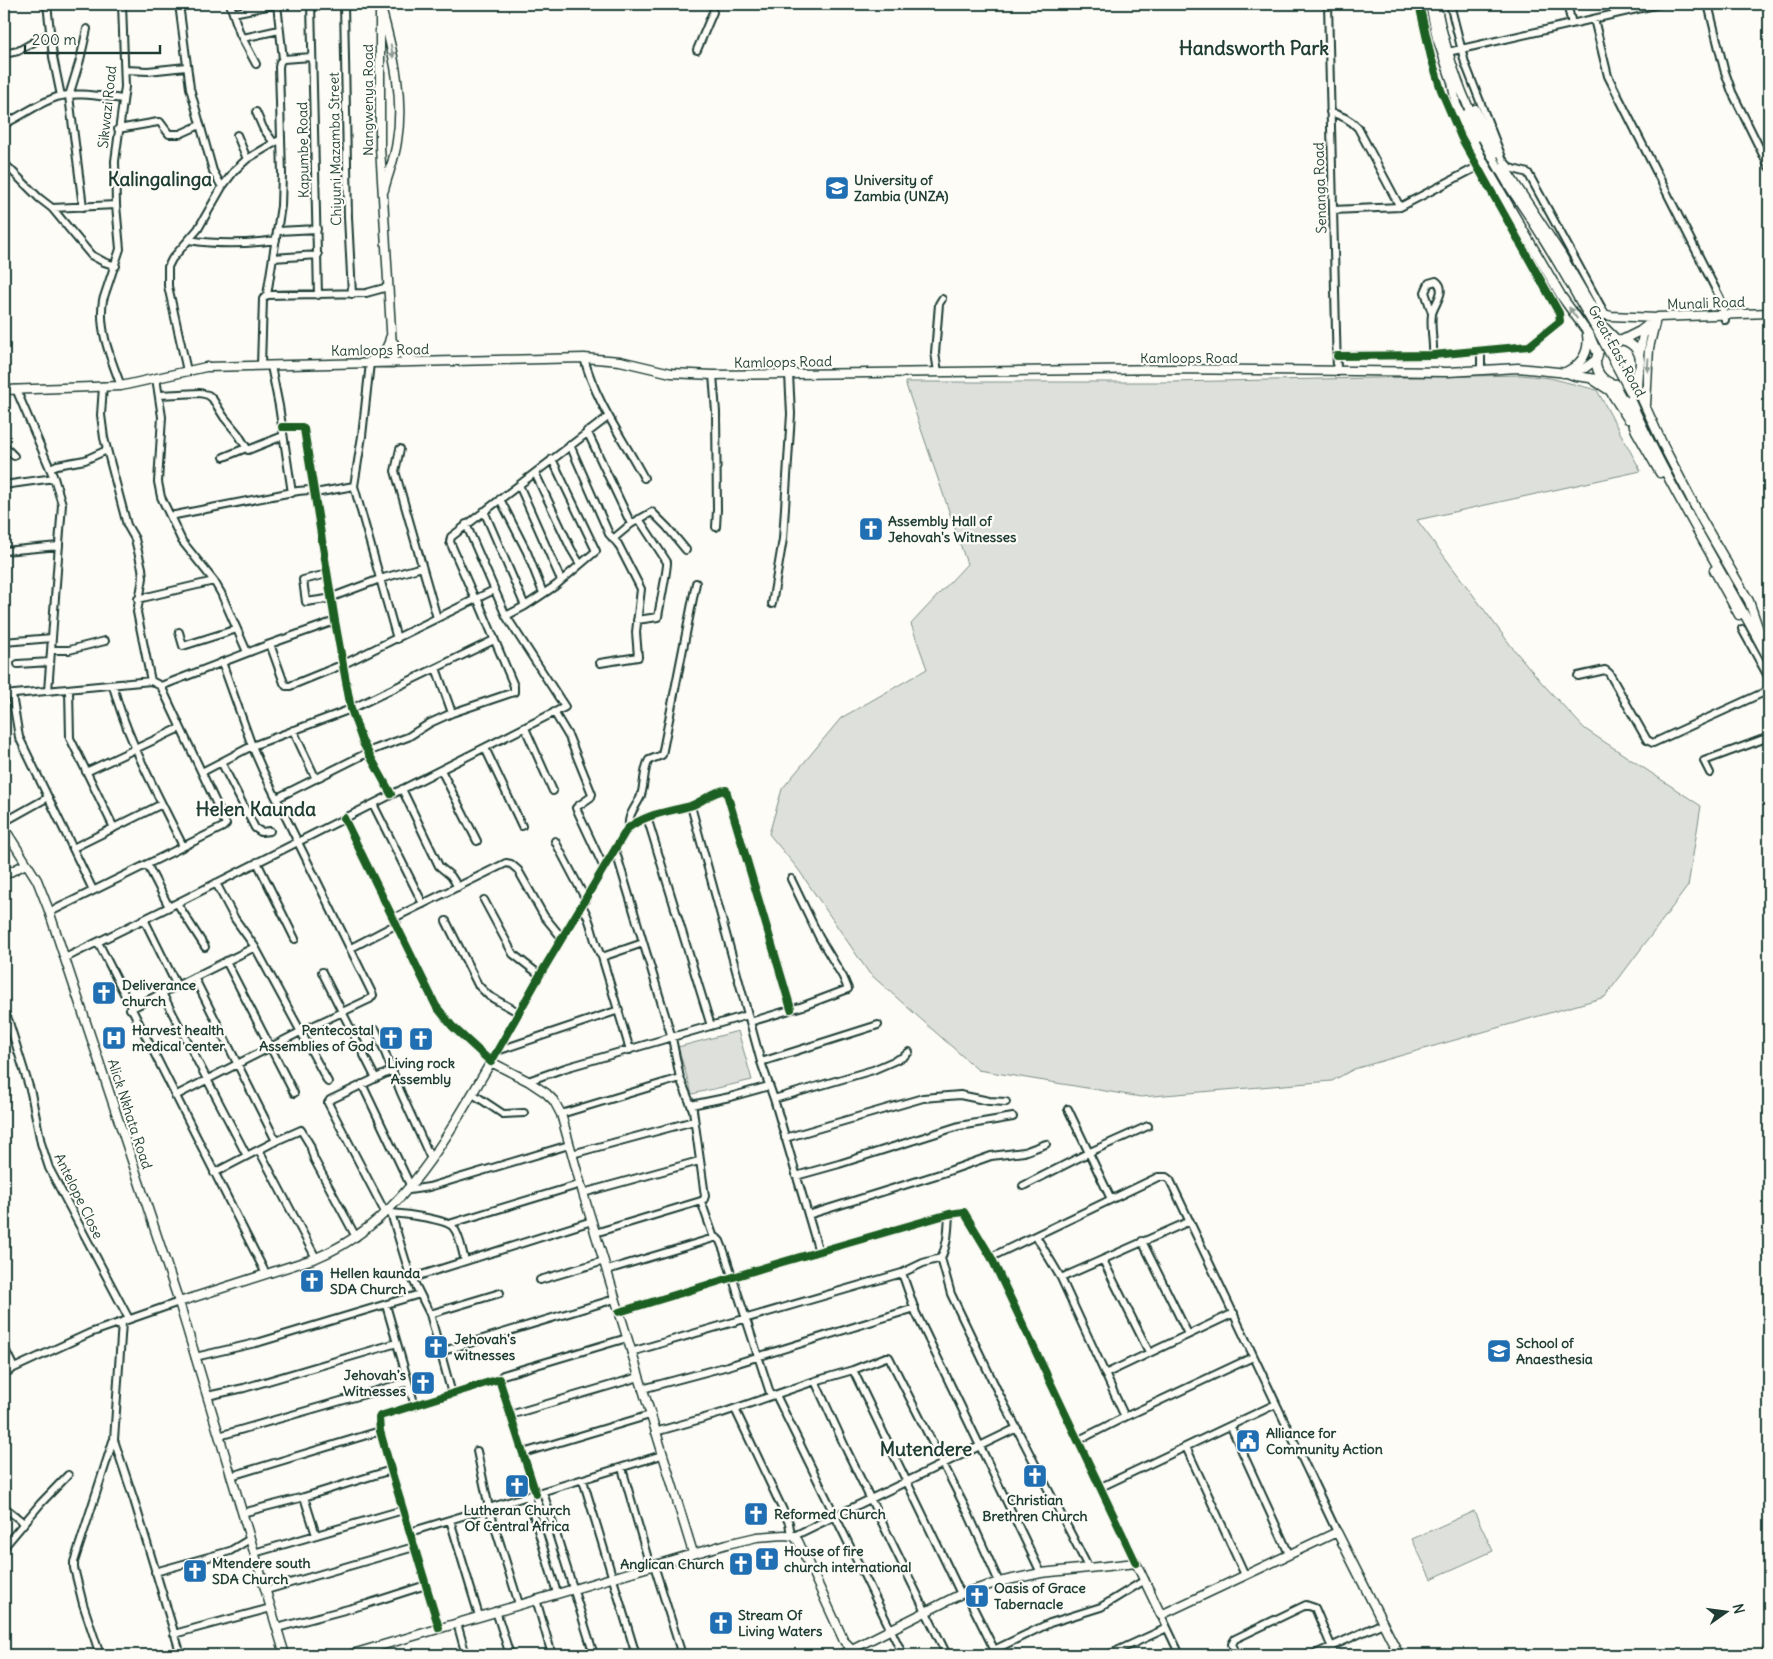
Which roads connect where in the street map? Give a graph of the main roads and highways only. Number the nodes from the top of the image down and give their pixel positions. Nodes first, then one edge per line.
1 (380, 4) edge
2 (1430, 4) edge
3 (1436, 4) edge
4 (1445, 53) junction
5 (1455, 81) junction
6 (382, 196) junction
7 (1595, 312) junction
8 (1769, 313) edge
9 (1725, 317) junction
10 (1769, 318) edge
11 (1656, 319) junction
12 (1584, 328) junction
13 (391, 334) junction
14 (1619, 341) junction
15 (1639, 355) junction
16 (1597, 357) junction
17 (416, 362) junction
18 (359, 363) junction
19 (393, 363) junction
20 (1638, 371) junction
21 (1565, 373) junction
22 (1590, 378) junction
23 (1605, 380) junction
24 (1614, 384) junction
25 (4, 390) edge
26 (1646, 407) junction
27 (1636, 431) junction
28 (1758, 632) junction
29 (1769, 648) edge
30 (1769, 660) edge
31 (4, 828) edge
32 (25, 862) junction
33 (4, 870) edge
34 (4, 875) edge
35 (180, 1302) junction
36 (693, 1553) junction
37 (855, 1651) edge
38 (285, 1655) edge
39 (349, 1655) edge
40 (1399, 1655) edge

1 - 6 main road, Nangwenya Road
1 -> 6 main road, Nangwenya Road
2 - 4 main road, Great East Road
3 - 4 main road, Great East Road
4 - 5 main road, Great East Road
5 - 7 main road, Great East Road
12 -> 5 main road, Great East Road
5 - 28 main road, Great East Road, bridge
6 - 13 main road, Nangwenya Road
7 - 11 main road
7 - 14 main road, Great East Road
8 - 9 main road, Munali Road
9 - 10 main road, Munali Road
9 - 11 main road, Munali Road
11 - 14 main road, Munali Road
11 - 15 main road, Munali Road
11 -> 26 main road
12 - 16 main road, Great East Road
12 - 21 main road
13 - 17 main road
13 - 18 main road
13 - 19 main road, Nangwenya Road
14 - 15 main road
14 - 16 main road
15 - 20 main road
16 - 21 main road, Kamloops Road
16 - 23 main road
17 - 19 main road, Kamloops Road
17 - 21 main road, Kamloops Road
18 - 19 main road, Kamloops Road
18 - 25 main road, Kamloops Road
20 - 24 main road
20 - 26 main road, Great East Road
21 - 22 main road, Kamloops Road
22 - 23 main road, Kamloops Road
22 - 27 main road
23 - 24 main road
24 - 27 main road, Great East Road
26 - 28 main road, Great East Road
27 - 28 main road, Great East Road
28 - 29 main road, Great East Road
28 - 30 main road, Great East Road
31 - 32 main road, Alick Nkhata Road
32 - 33 main road
32 - 34 main road
32 - 35 main road, Alick Nkhata Road
35 - 36 main road
35 - 38 main road, Alick Nkhata Road
36 - 37 main road
36 - 39 main road
37 - 40 main road

